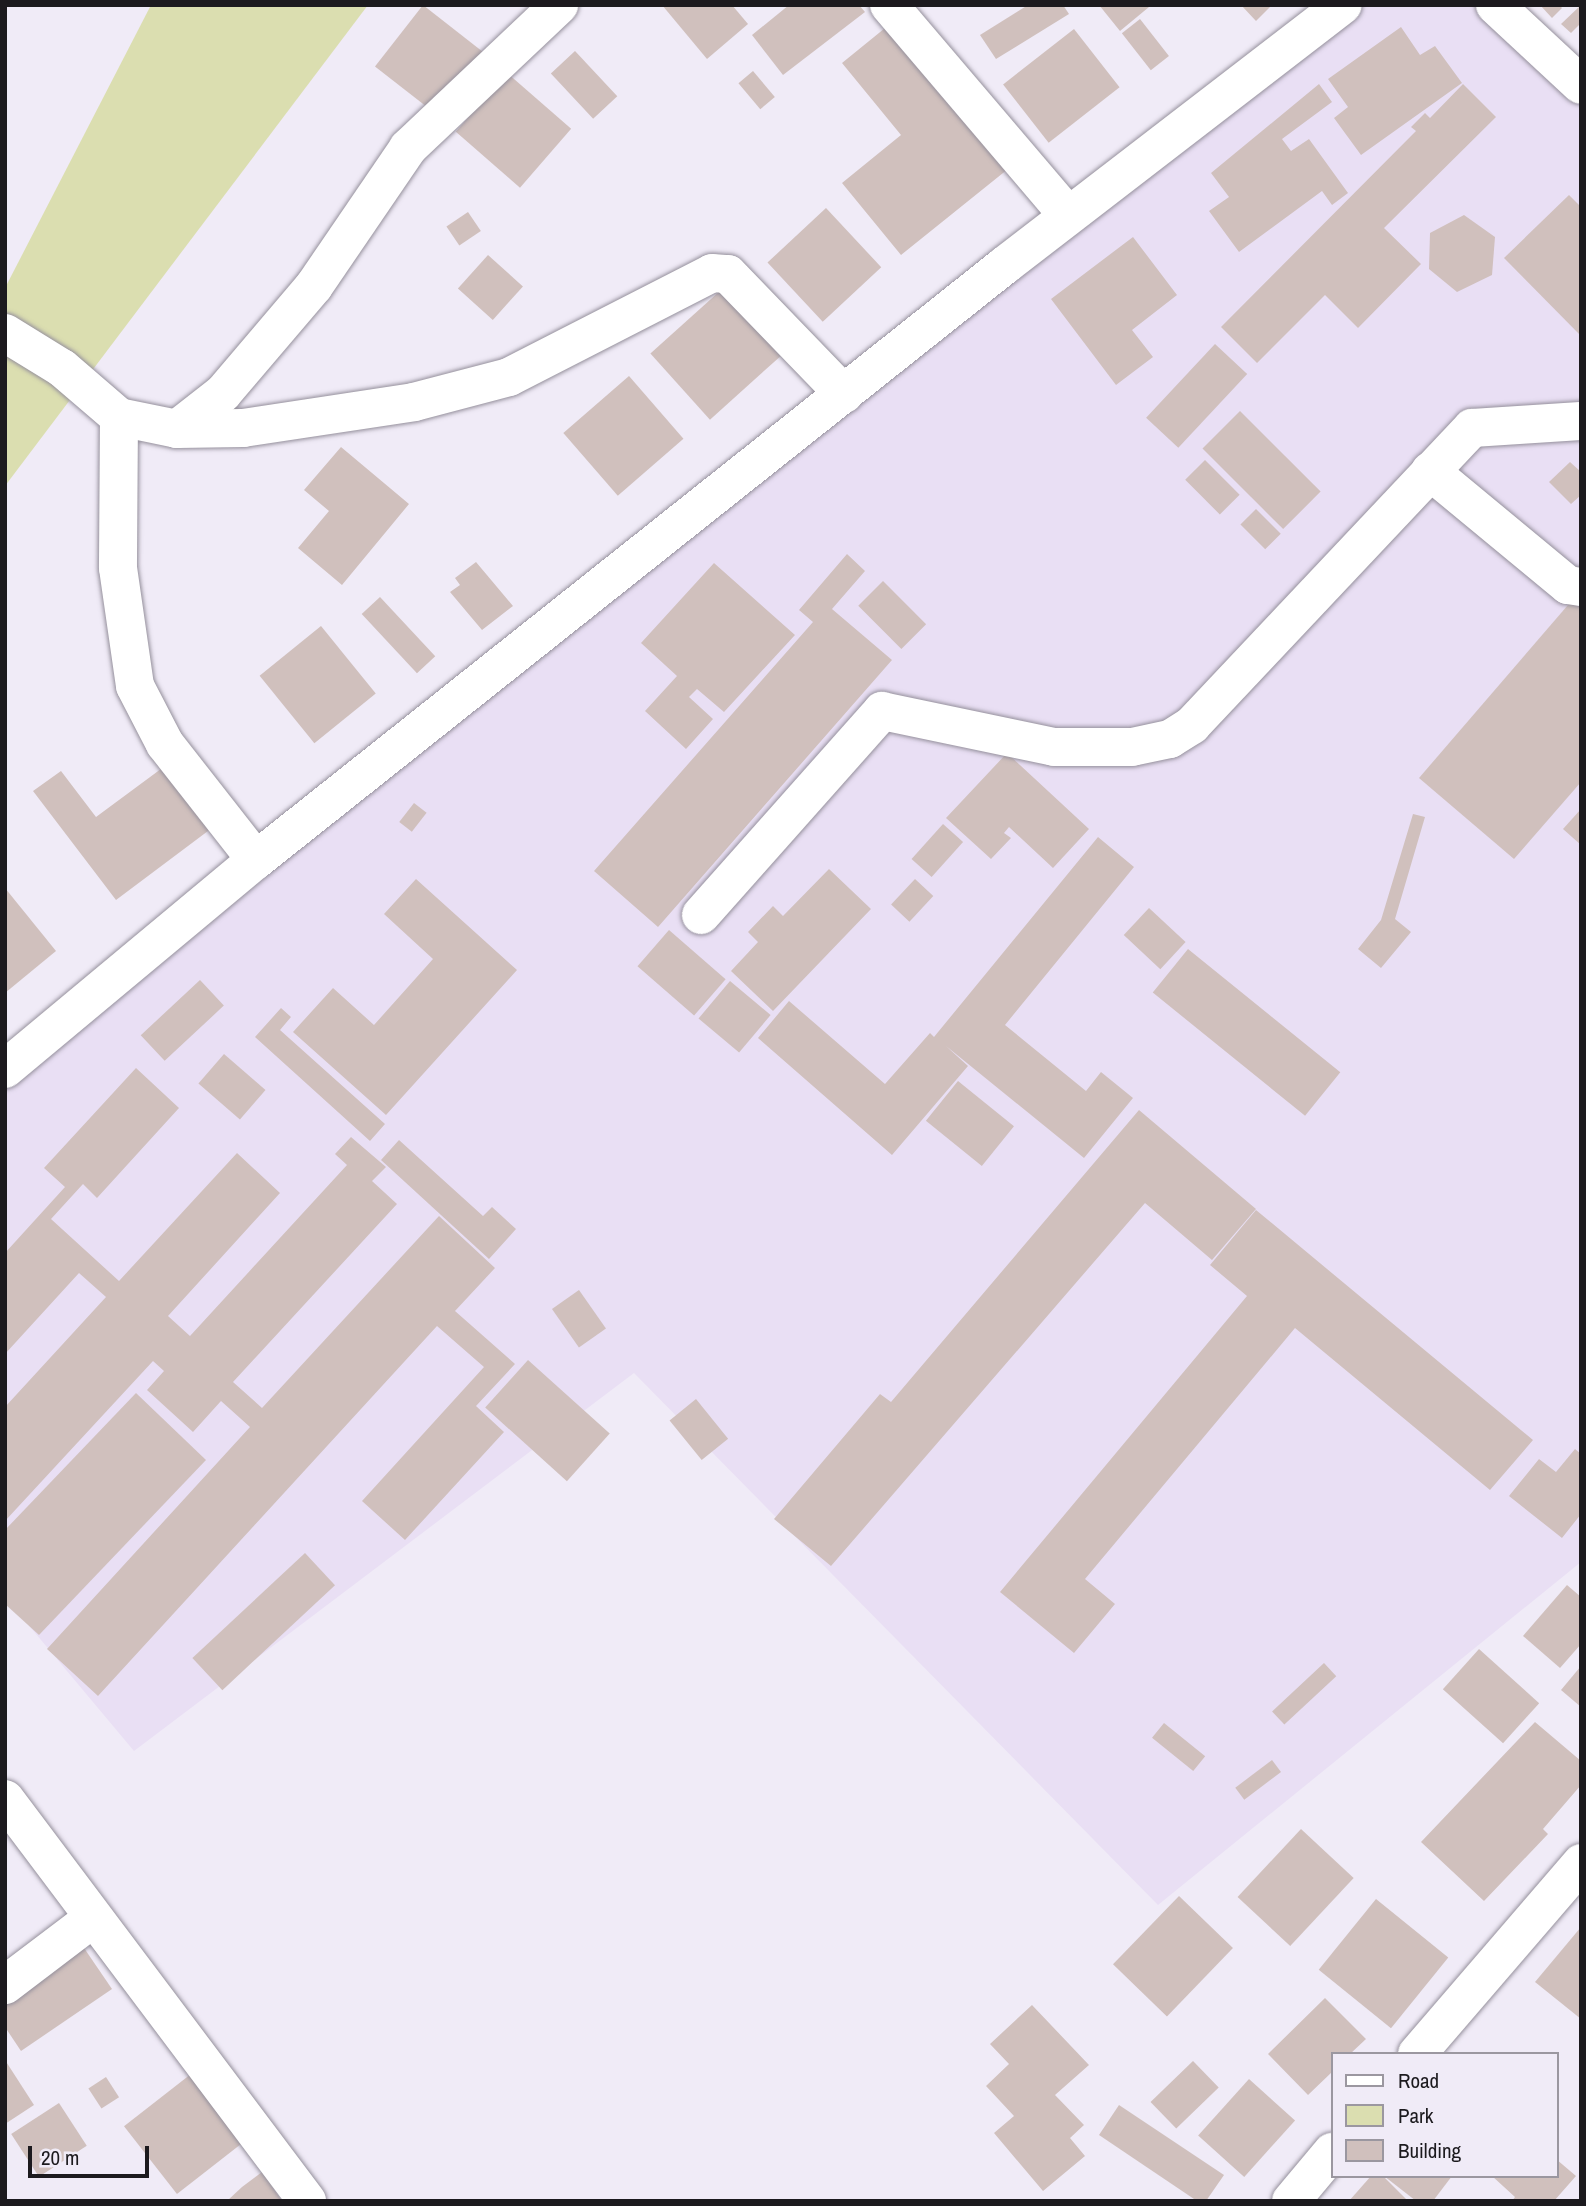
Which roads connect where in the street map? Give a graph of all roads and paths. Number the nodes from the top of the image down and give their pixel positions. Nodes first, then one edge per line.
1 (559, 5) edge
2 (890, 5) edge
3 (1343, 5) edge
4 (1495, 5) edge
5 (1581, 85) edge
6 (1068, 215) junction
7 (5, 332) edge
8 (844, 394) junction
9 (119, 417) junction
10 (1581, 421) edge
11 (177, 429) junction
12 (1430, 471) junction
13 (1581, 587) edge
14 (256, 860) junction
15 (701, 915) dead end
16 (5, 1069) edge
17 (5, 1799) edge
18 (1581, 1863) edge
19 (92, 1919) junction
20 (5, 1985) edge
21 (1419, 2052) edge
22 (1330, 2154) edge
23 (307, 2201) edge
24 (1291, 2201) edge

1 - 11 street
2 - 6 street
3 - 6 street
4 - 5 street
6 - 8 street
7 - 9 street
8 - 11 street
8 - 14 street
9 - 11 street
9 - 14 street
10 - 12 street
12 - 13 street
12 - 15 street
14 - 16 street
17 - 19 street
18 - 21 street
19 - 20 street
19 - 23 street
22 - 24 street

